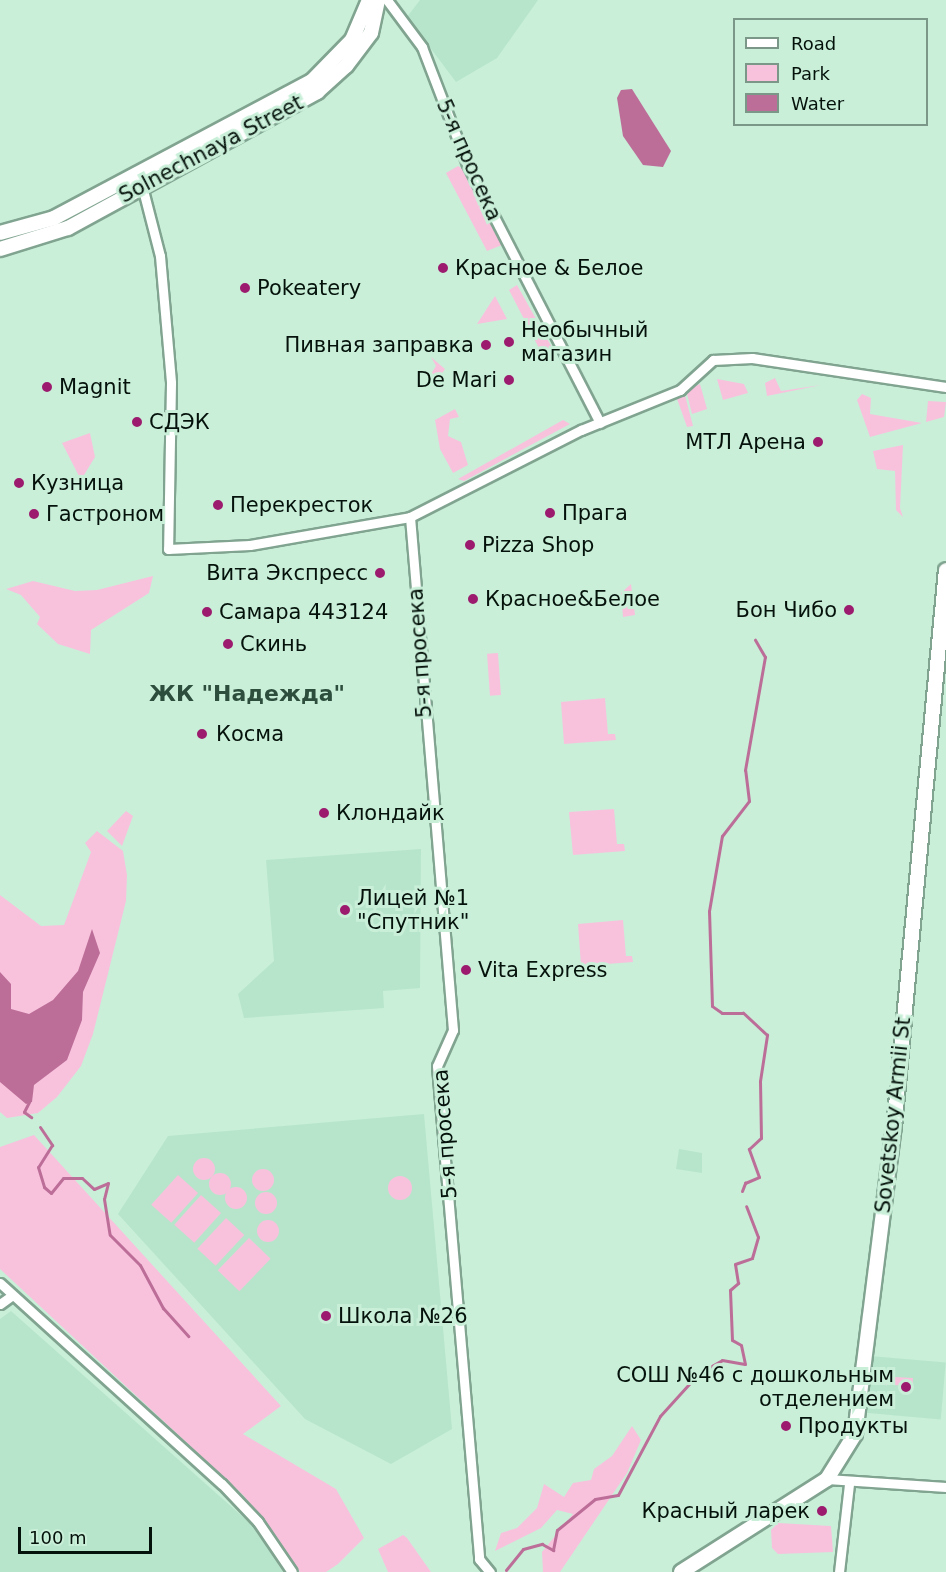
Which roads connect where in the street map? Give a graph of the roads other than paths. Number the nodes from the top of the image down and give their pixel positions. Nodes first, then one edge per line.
1 (369, 0) edge
2 (378, 0) edge
3 (387, 0) edge
4 (142, 186) junction
5 (0, 233) edge
6 (0, 249) edge
7 (946, 387) edge
8 (600, 423) junction
9 (410, 517) junction
10 (946, 570) edge
11 (0, 1283) edge
12 (11, 1296) junction
13 (0, 1304) edge
14 (827, 1479) junction
15 (849, 1484) junction
16 (943, 1487) edge
17 (946, 1499) edge
18 (292, 1572) edge
19 (490, 1572) edge
20 (681, 1572) edge
21 (839, 1572) edge

1 - 5 street, Solnechnaya Street
2 - 4 street, Solnechnaya Street
3 - 8 street, 5-я просека
4 - 6 street, Solnechnaya Street
4 - 9 street
7 - 8 street
8 - 9 street
9 - 19 street, 5-я просека
10 - 14 street, Sovetskoy Armii St
11 - 12 street
12 - 13 street
12 - 18 street
14 - 15 street
14 - 20 street, Sovetskoy Armii St
15 - 16 street
15 - 21 street
16 - 17 street

